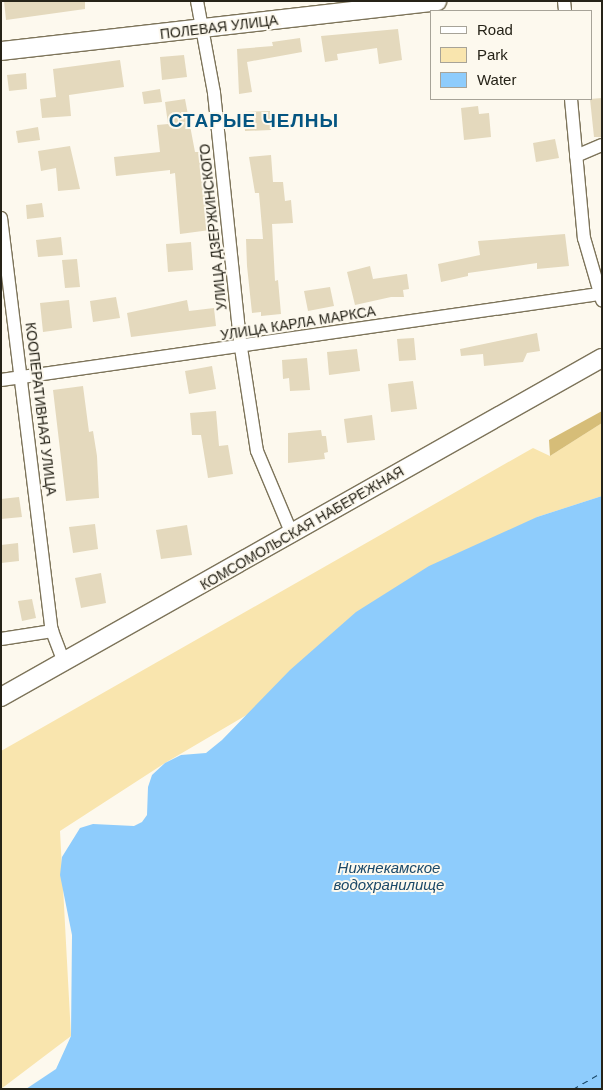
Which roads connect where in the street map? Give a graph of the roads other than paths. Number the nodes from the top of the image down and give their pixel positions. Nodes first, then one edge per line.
1 (197, 1) edge
2 (437, 1) edge
3 (201, 29) junction
4 (1, 51) edge
5 (571, 100) edge
6 (602, 146) edge
7 (576, 156) junction
8 (1, 218) edge
9 (601, 297) edge
10 (241, 348) junction
11 (602, 358) edge
12 (22, 376) junction
13 (1, 380) edge
14 (291, 532) junction
15 (52, 631) junction
16 (1, 639) edge
17 (64, 662) junction
18 (1, 697) edge

1 - 3 street, УЛИЦА ДЗЕРЖИНСКОГО
2 - 3 street, ПОЛЕВАЯ УЛИЦА
3 - 4 street, ПОЛЕВАЯ УЛИЦА
3 - 10 street, УЛИЦА ДЗЕРЖИНСКОГО
5 - 7 street
6 - 7 street
7 - 9 street
8 - 12 street, КООПЕРАТИВНАЯ УЛИЦА
9 - 10 street, УЛИЦА КАРЛА МАРКСА
10 - 12 street, УЛИЦА КАРЛА МАРКСА
10 - 14 street, УЛИЦА ДЗЕРЖИНСКОГО
11 - 14 street, КОМСОМОЛЬСКАЯ НАБЕРЕЖНАЯ
12 - 13 street, УЛИЦА КАРЛА МАРКСА
12 - 15 street, КООПЕРАТИВНАЯ УЛИЦА
14 - 17 street, КОМСОМОЛЬСКАЯ НАБЕРЕЖНАЯ
15 - 16 street
15 - 17 street, КООПЕРАТИВНАЯ УЛИЦА
17 - 18 street, КОМСОМОЛЬСКАЯ НАБЕРЕЖНАЯ

